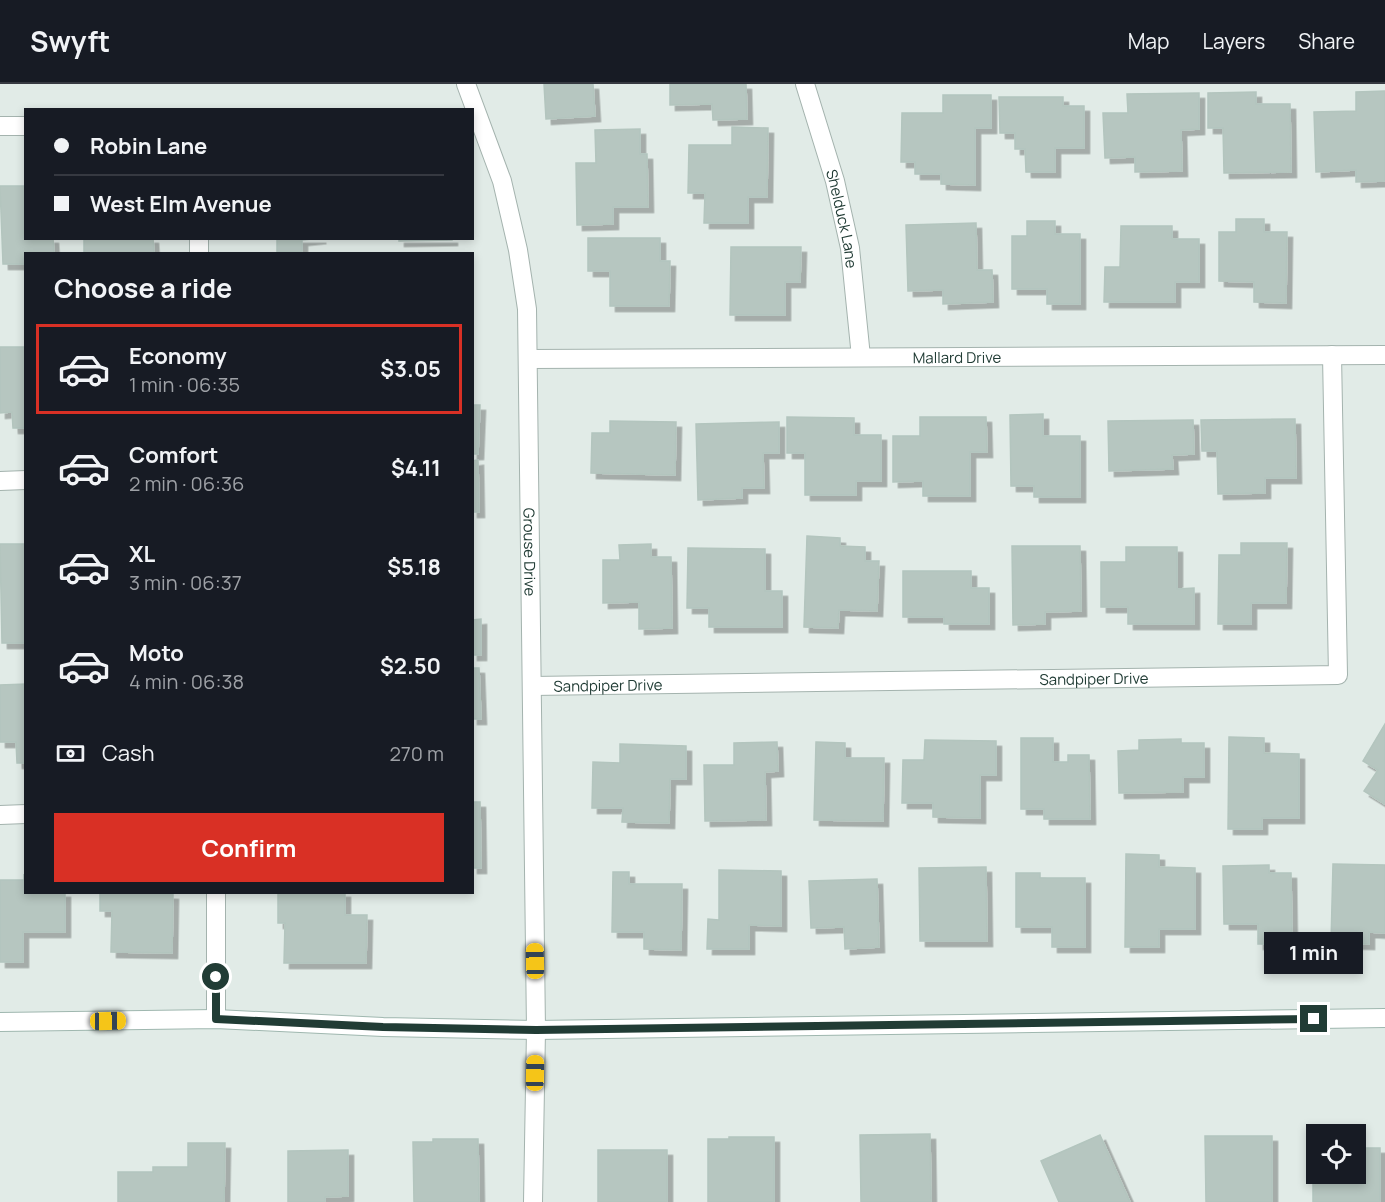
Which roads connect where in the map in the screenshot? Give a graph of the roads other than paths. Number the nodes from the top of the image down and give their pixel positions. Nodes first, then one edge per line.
1 (466, 84) edge
2 (805, 84) edge
3 (472, 108) edge
4 (476, 121) edge
5 (0, 126) edge
6 (24, 126) edge
7 (1332, 355) junction
8 (1385, 355) edge
9 (861, 357) junction
10 (529, 359) junction
11 (0, 480) edge
12 (24, 480) edge
13 (532, 686) junction
14 (24, 814) edge
15 (0, 815) edge
16 (216, 894) edge
17 (1385, 1018) edge
18 (216, 1019) junction
19 (0, 1022) edge
20 (536, 1030) junction
21 (533, 1202) edge

1 - 3 street, Grouse Drive
2 - 9 street, Shelduck Lane
4 - 10 street, Grouse Drive
5 - 6 street
7 - 8 street, Mallard Drive
7 - 9 street, Mallard Drive
7 - 13 street, Sandpiper Drive
9 - 10 street, Mallard Drive
10 - 13 street, Grouse Drive
11 - 12 street
13 - 20 street, Grouse Drive
14 - 15 street
16 - 18 street
17 - 20 street
18 - 19 street
18 - 20 street
20 - 21 street, Grouse Drive

